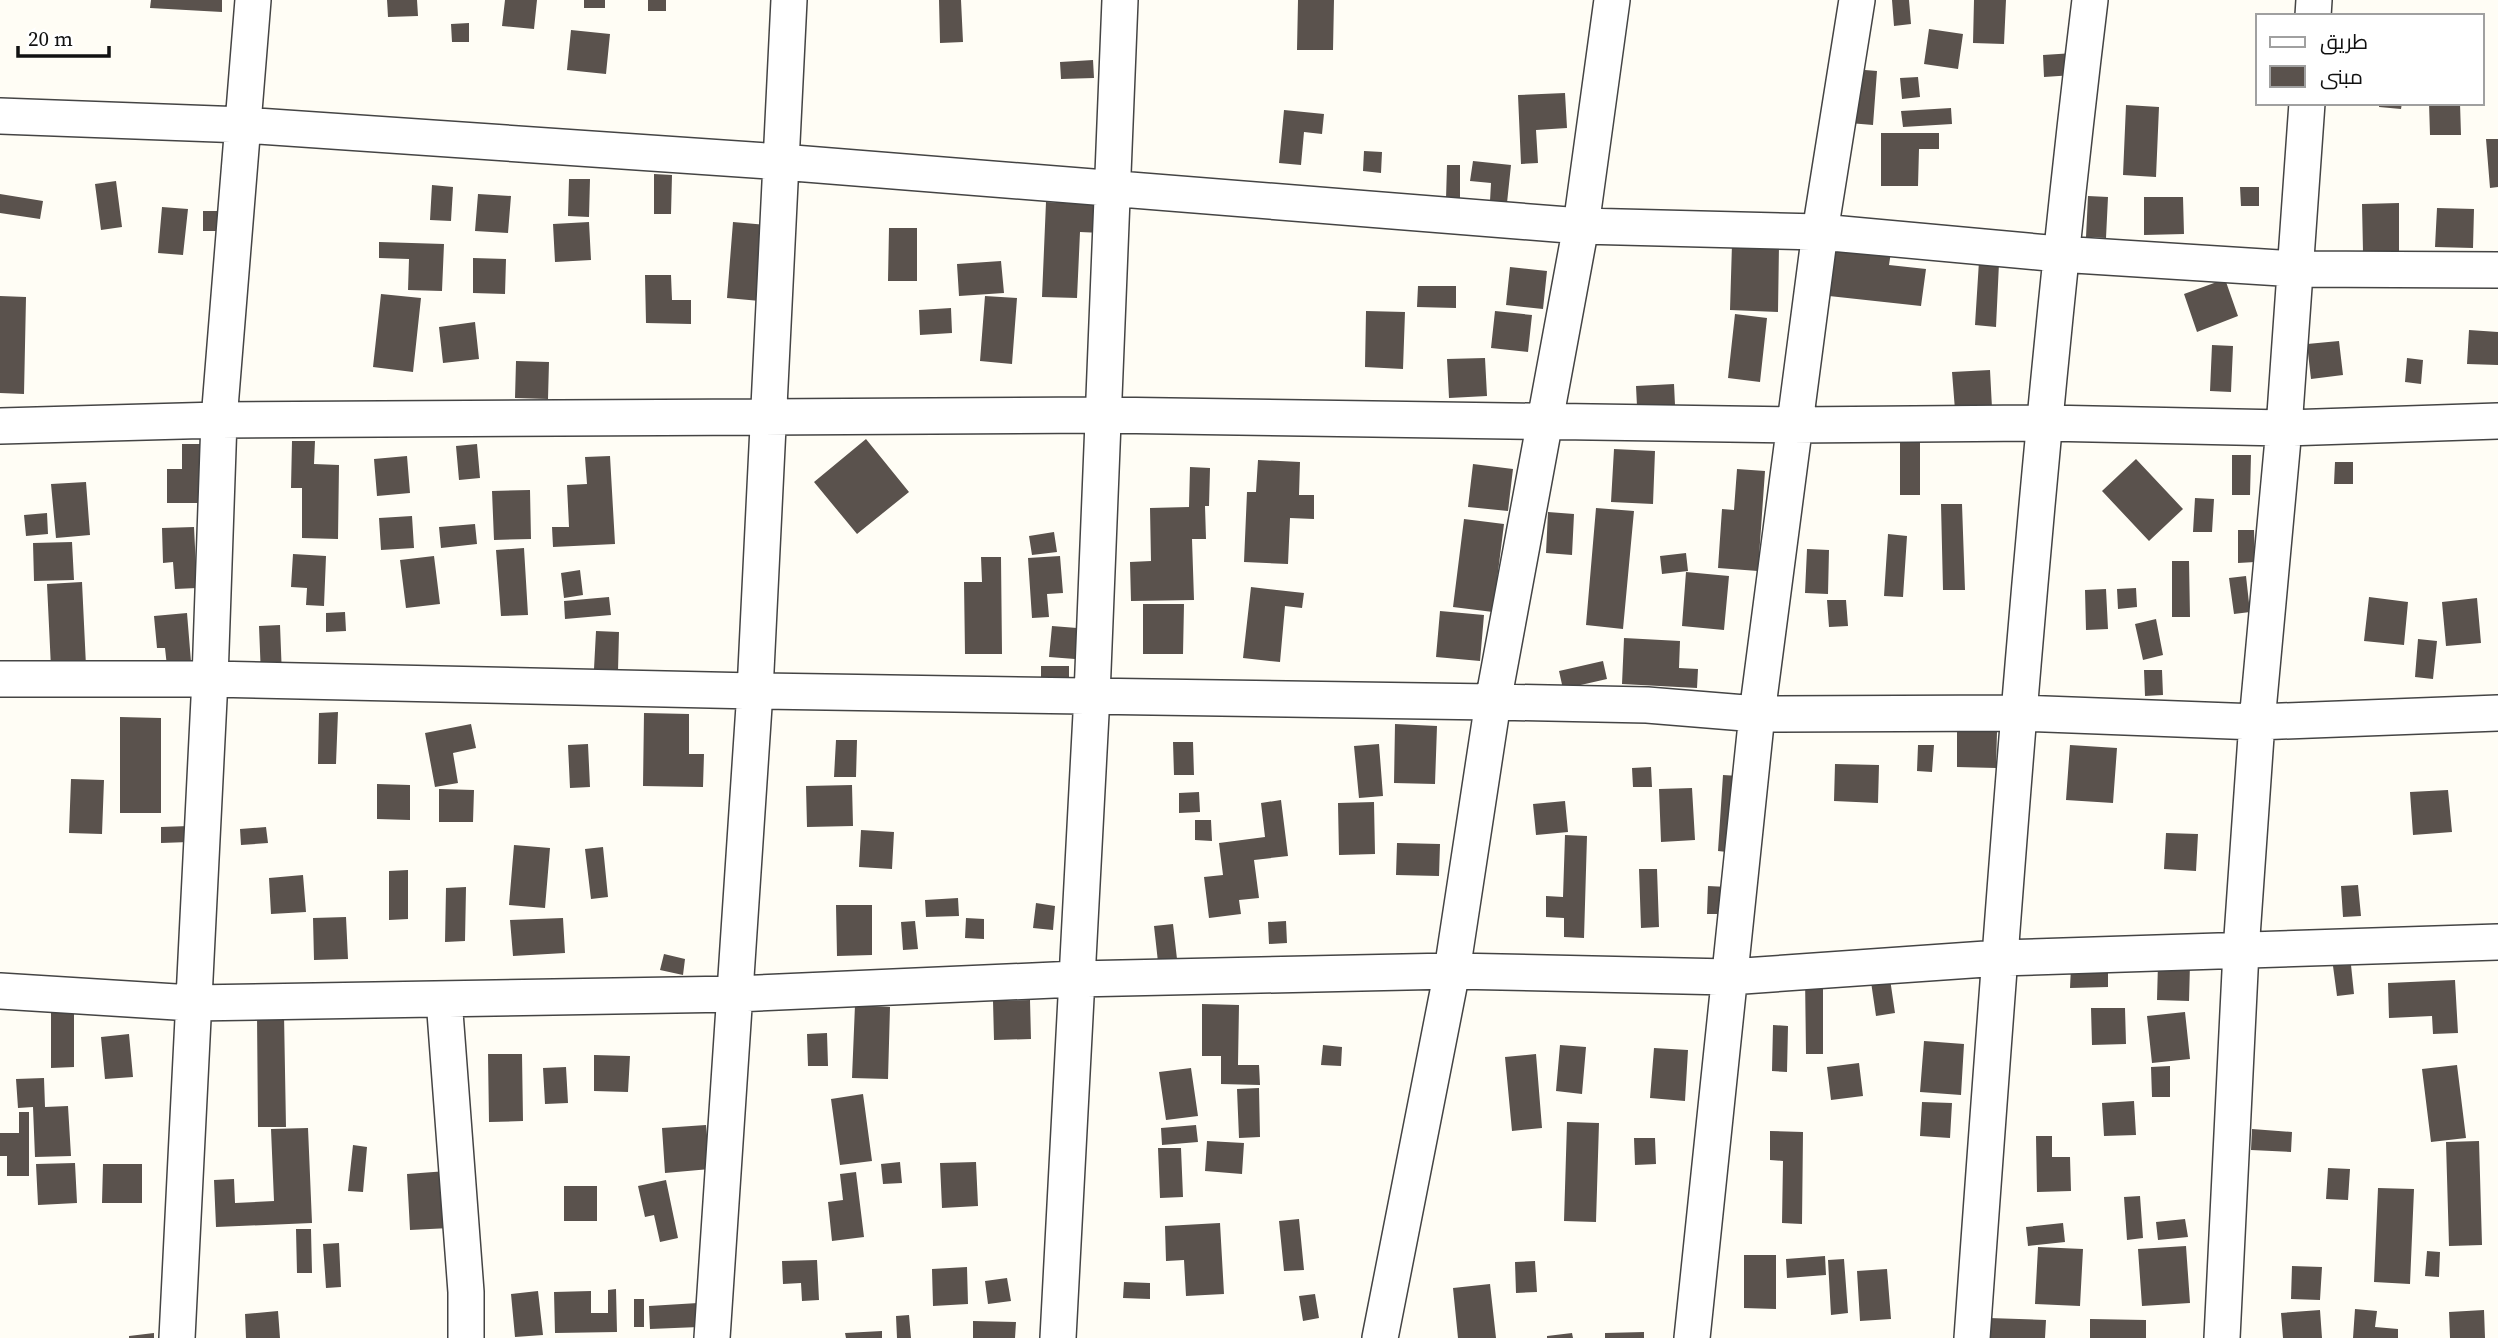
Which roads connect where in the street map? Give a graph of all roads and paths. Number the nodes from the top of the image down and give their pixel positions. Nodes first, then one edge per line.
1 (253, 0) edge
2 (789, 0) edge
3 (1120, 0) edge
4 (1612, 0) edge
5 (1857, 0) edge
6 (2090, 0) edge
7 (2307, 105) edge
8 (0, 116) edge
9 (244, 125) junction
10 (781, 162) junction
11 (1112, 187) junction
12 (1581, 226) junction
13 (1820, 232) junction
14 (2059, 254) junction
15 (2295, 269) junction
16 (2498, 270) edge
17 (1102, 415) junction
18 (768, 417) junction
19 (219, 420) junction
20 (1547, 420) junction
21 (2498, 421) edge
22 (2045, 423) junction
23 (1793, 425) junction
24 (0, 426) edge
25 (2284, 428) junction
26 (0, 679) edge
27 (210, 679) junction
28 (755, 691) junction
29 (1092, 695) junction
30 (1493, 702) junction
31 (2021, 713) junction
32 (2498, 713) edge
33 (1757, 714) junction
34 (2257, 722) junction
35 (2498, 942) edge
36 (2241, 951) junction
37 (2000, 958) junction
38 (1452, 971) junction
39 (1729, 976) junction
40 (1076, 979) junction
41 (0, 991) edge
42 (736, 994) junction
43 (444, 999) junction
44 (192, 1003) junction
45 (177, 1338) edge
46 (466, 1338) edge
47 (712, 1338) edge
48 (1058, 1338) edge
49 (1380, 1338) edge
50 (1692, 1338) edge
51 (1972, 1338) edge
52 (2222, 1338) edge

1 - 9 street
2 - 10 street
3 - 11 street
4 - 12 street
5 - 13 street
6 - 14 street
7 - 15 street
8 - 9 street
9 - 10 street
9 - 19 street
10 - 11 street
10 - 18 street
11 - 12 street
11 - 17 street
12 - 13 street
12 - 20 street
13 - 14 street
13 - 23 street
14 - 15 street
14 - 22 street
15 - 16 street
15 - 25 street
17 - 18 street
17 - 20 street
17 - 29 street
18 - 19 street
18 - 28 street
19 - 24 street
19 - 27 street
20 - 23 street
20 - 30 street
21 - 25 street
22 - 23 street
22 - 25 street
22 - 31 street
23 - 33 street
25 - 34 street
26 - 27 street
27 - 28 street
27 - 44 street
28 - 29 street
28 - 42 street
29 - 30 street
29 - 40 street
30 - 33 street
30 - 38 street
31 - 33 street
31 - 34 street
31 - 37 street
32 - 34 street
33 - 39 street
34 - 36 street
35 - 36 street
36 - 37 street
36 - 52 street
37 - 39 street
37 - 51 street
38 - 39 street
38 - 40 street
38 - 49 street
39 - 50 street
40 - 42 street
40 - 48 street
41 - 44 street
42 - 43 street
42 - 47 street
43 - 44 street
43 - 46 street
44 - 45 street

